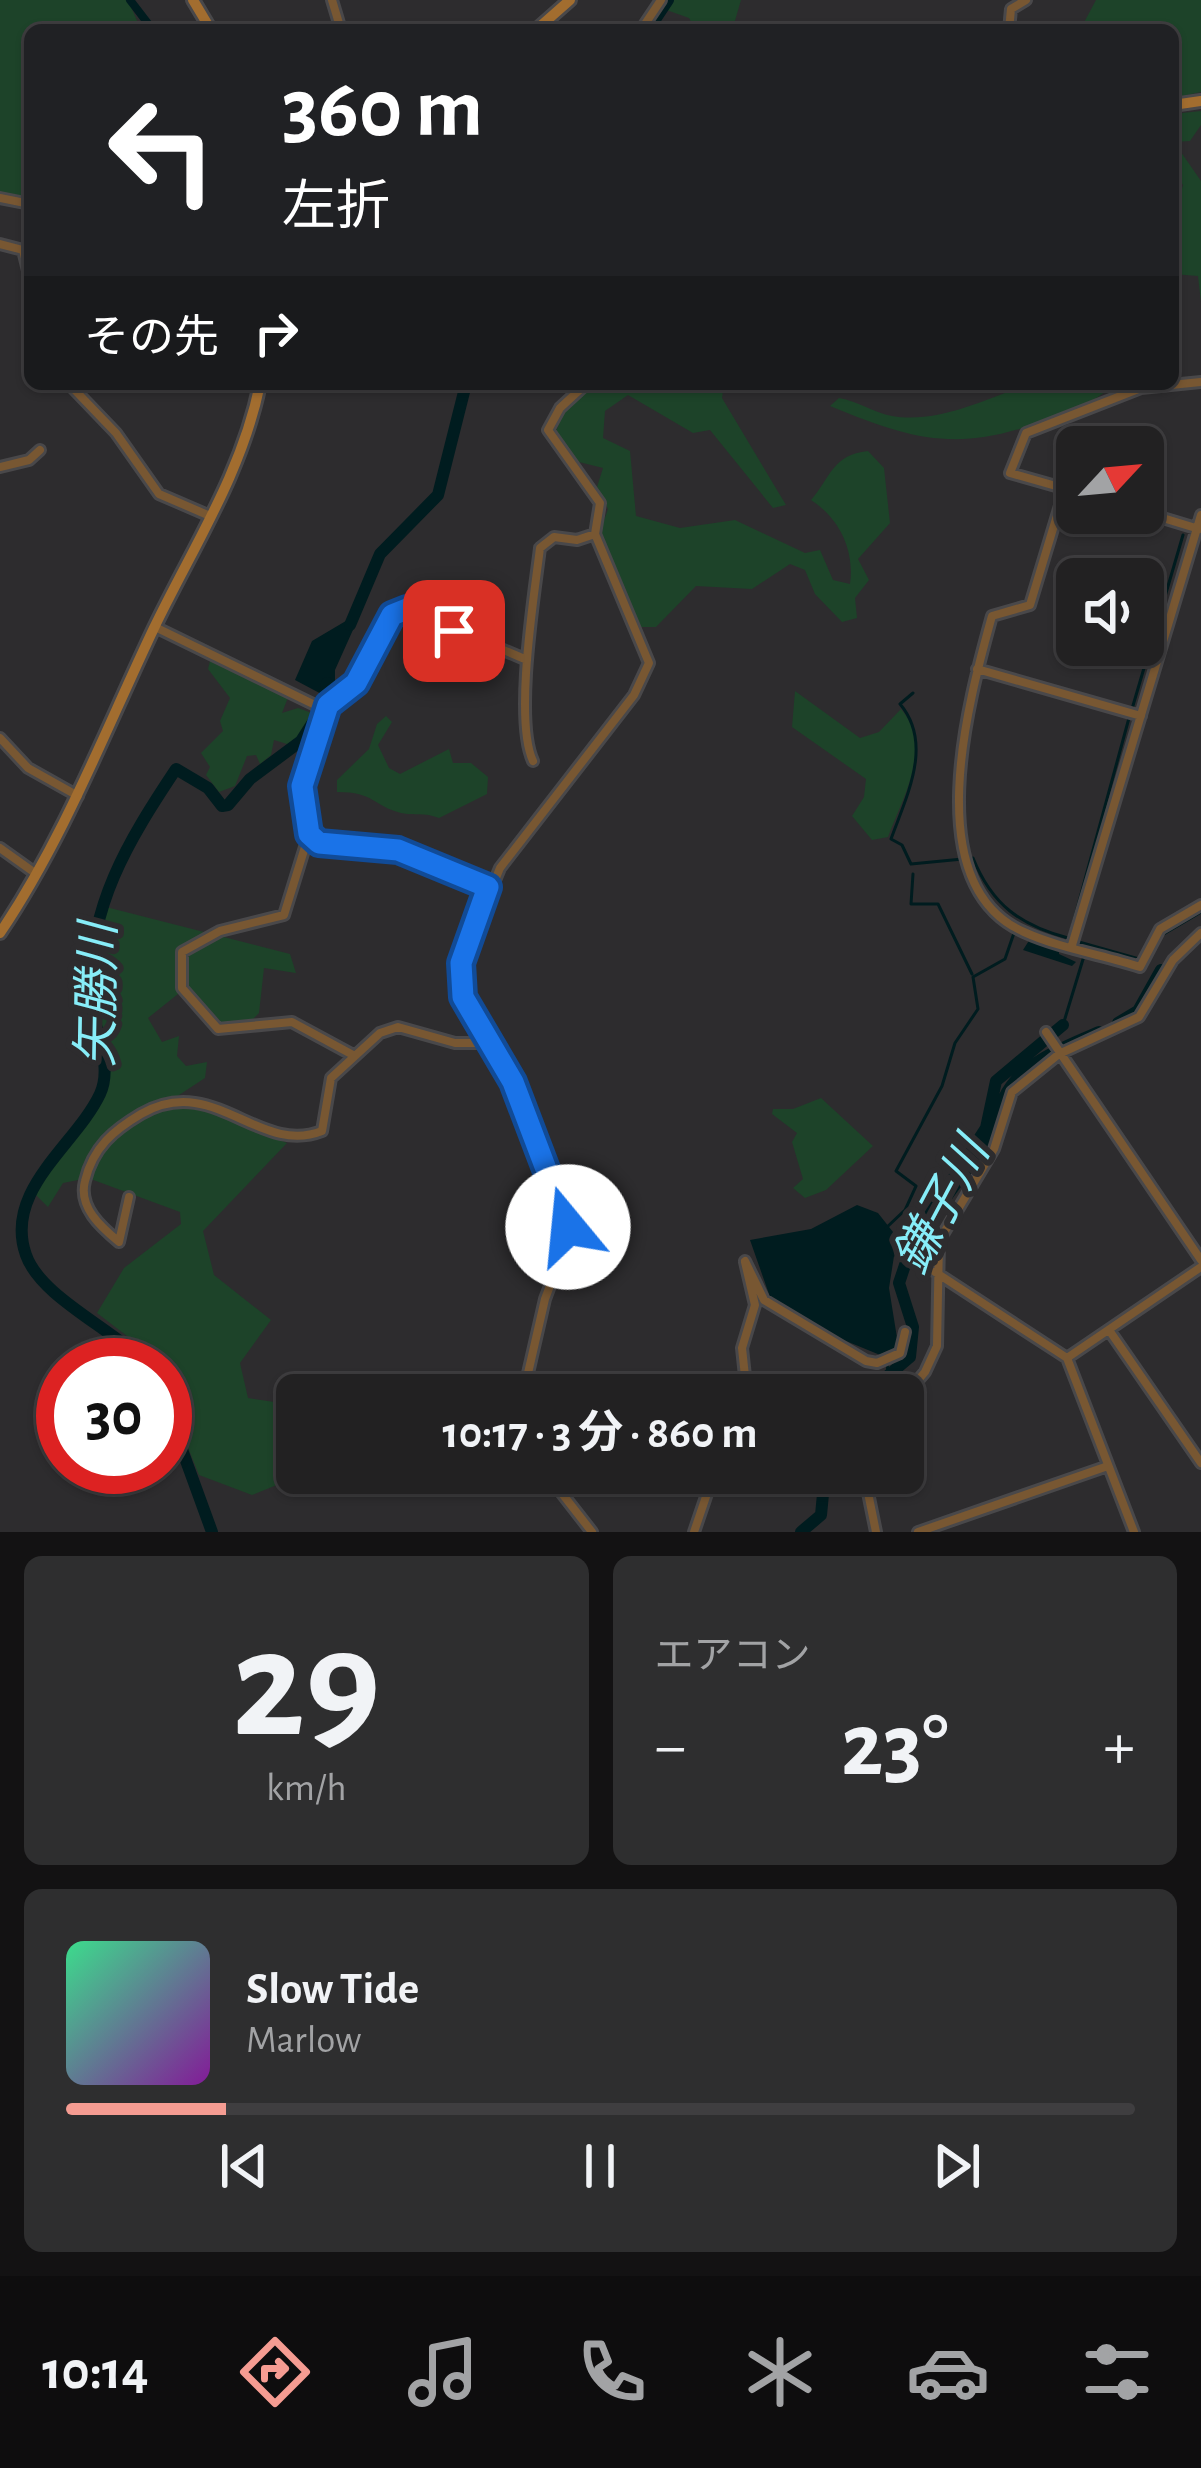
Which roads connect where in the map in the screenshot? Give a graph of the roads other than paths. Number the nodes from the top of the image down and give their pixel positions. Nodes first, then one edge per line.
1 (570, 0) edge
2 (1026, 0) edge
3 (543, 24) edge
4 (1010, 24) edge
5 (75, 390) edge
6 (258, 390) edge
7 (580, 390) edge
8 (1136, 390) edge
9 (40, 450) dead end
10 (0, 467) edge
11 (1056, 486) edge
12 (1201, 514) edge
13 (210, 516) junction
14 (1164, 518) edge
15 (1056, 519) edge
16 (1199, 529) edge
17 (595, 534) junction
18 (155, 627) junction
19 (526, 660) junction
20 (977, 669) junction
21 (1141, 716) junction
22 (325, 719) junction
23 (0, 738) edge
24 (533, 760) dead end
25 (78, 796) junction
26 (309, 834) junction
27 (0, 848) edge
28 (35, 873) junction
29 (488, 887) junction
30 (1201, 905) edge
31 (0, 933) edge
32 (1201, 933) edge
33 (1072, 944) junction
34 (1046, 1032) dead end
35 (492, 1043) junction
36 (1059, 1054) junction
37 (352, 1055) junction
38 (129, 1197) dead end
39 (1201, 1263) edge
40 (935, 1272) junction
41 (1109, 1330) junction
42 (905, 1333) dead end
43 (1067, 1358) junction
44 (529, 1374) edge
45 (745, 1374) edge
46 (923, 1374) edge
47 (1201, 1463) edge
48 (1105, 1467) junction
49 (562, 1494) edge
50 (708, 1494) edge
51 (868, 1494) edge
52 (592, 1532) edge
53 (694, 1532) edge
54 (876, 1532) edge
55 (918, 1532) edge
56 (1134, 1532) edge

1 - 3 street
2 - 4 street
5 - 13 street
6 - 13 street
7 - 17 street
8 - 11 street
9 - 10 street
12 - 16 street
13 - 18 street
14 - 16 street
15 - 20 street
16 - 21 street
17 - 19 street
17 - 29 street
18 - 22 street
18 - 25 street
19 - 22 street
19 - 24 street
20 - 21 street
20 - 33 street
21 - 33 street
22 - 26 street
23 - 25 street
25 - 28 street
26 - 29 street
26 - 37 street
27 - 28 street
28 - 31 street
29 - 35 street
30 - 33 street
32 - 36 street
34 - 36 street
35 - 37 street
35 - 44 street
36 - 39 street
36 - 40 street
37 - 38 street
39 - 41 street
40 - 43 street
40 - 46 street
41 - 43 street
41 - 47 street
42 - 45 street
43 - 48 street
48 - 55 street
48 - 56 street
49 - 52 street
50 - 53 street
51 - 54 street

